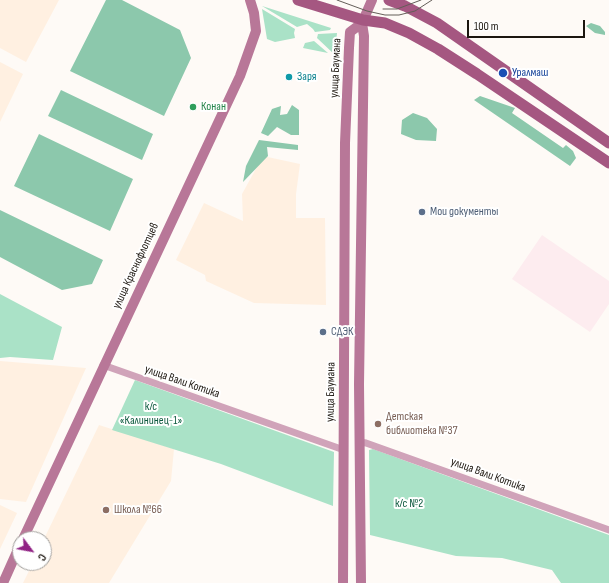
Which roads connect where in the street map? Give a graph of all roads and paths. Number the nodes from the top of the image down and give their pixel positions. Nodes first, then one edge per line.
1 (250, 0) edge
2 (298, 0) edge
3 (372, 0) edge
4 (389, 0) edge
5 (362, 21) junction
6 (609, 143) edge
7 (609, 163) edge
8 (103, 365) junction
9 (360, 442) junction
10 (344, 450) junction
11 (609, 530) edge
12 (27, 531) edge
13 (12, 563) edge
14 (3, 583) edge
15 (343, 583) edge
16 (361, 583) edge

1 - 8 main road, улица Краснофлотцев
2 - 5 main road
3 - 5 main road
4 - 6 main road
5 - 7 main road
5 - 9 main road
5 - 10 main road, улица Баумана
8 - 10 street, улица Вали Котика
8 - 12 main road, улица Краснофлотцев
9 - 11 street, улица Вали Котика
9 - 16 main road
10 - 15 main road, улица Баумана
13 - 14 main road

